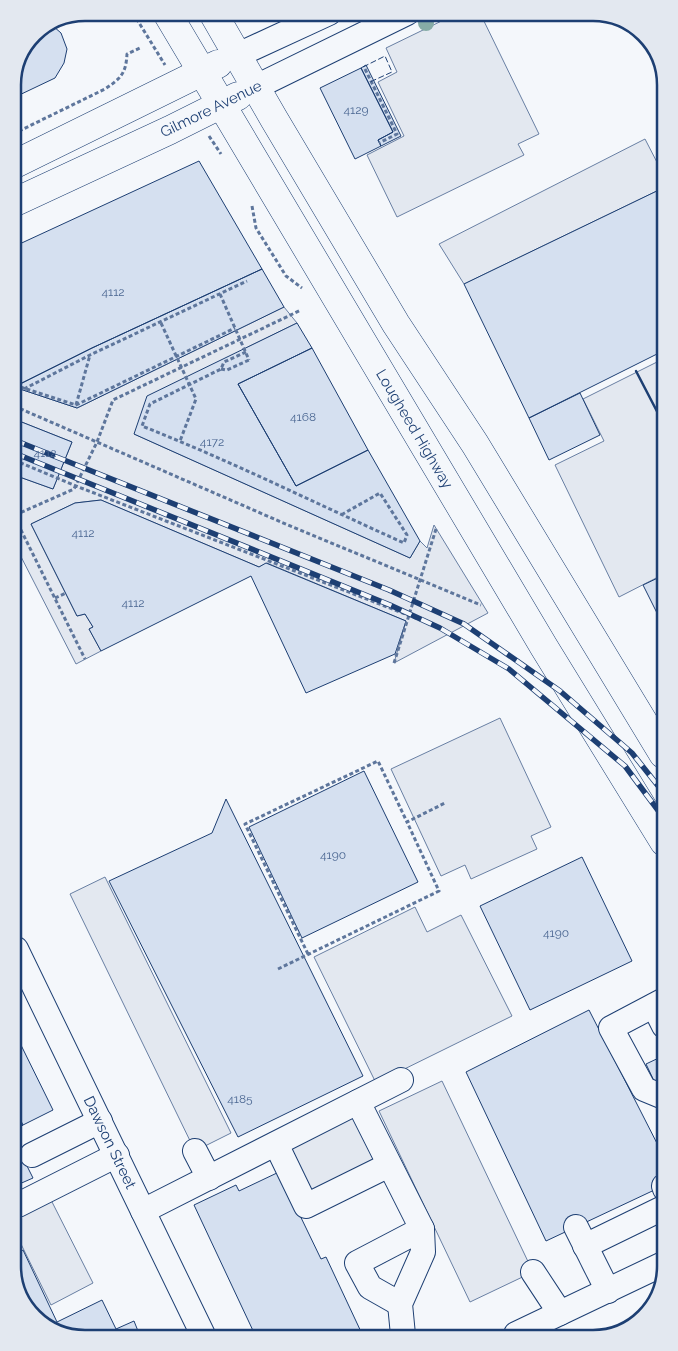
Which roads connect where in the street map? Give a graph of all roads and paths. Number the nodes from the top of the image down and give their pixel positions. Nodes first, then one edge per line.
1 (139, 21) edge
2 (172, 21) edge
3 (218, 21) edge
4 (312, 21) edge
5 (391, 21) edge
6 (140, 48) dead end
7 (238, 55) junction
8 (365, 69) dead end
9 (203, 72) junction
10 (177, 84) junction
11 (256, 87) junction
12 (221, 105) junction
13 (21, 130) edge
14 (379, 143) dead end
15 (21, 161) edge
16 (21, 199) edge
17 (247, 281) dead end
18 (220, 294) junction
19 (301, 310) dead end
20 (161, 323) junction
21 (234, 328) junction
22 (246, 352) junction
23 (90, 355) junction
24 (175, 356) junction
25 (221, 369) junction
26 (189, 385) junction
27 (21, 388) edge
28 (24, 389) junction
29 (76, 405) junction
30 (21, 409) edge
31 (180, 441) junction
32 (96, 442) junction
33 (21, 463) edge
34 (76, 486) junction
35 (21, 513) edge
36 (341, 515) junction
37 (436, 529) dead end
38 (21, 530) edge
39 (421, 579) junction
40 (66, 593) dead end
41 (55, 598) junction
42 (481, 604) dead end
43 (408, 615) junction
44 (436, 626) dead end
45 (85, 659) dead end
46 (394, 662) dead end
47 (657, 744) edge
48 (446, 803) dead end
49 (407, 822) junction
50 (657, 831) edge
51 (308, 954) junction
52 (21, 959) edge
53 (278, 969) dead end
54 (657, 1012) edge
55 (401, 1080) dead end
56 (657, 1094) edge
57 (358, 1102) junction
58 (100, 1121) junction
59 (276, 1144) junction
60 (195, 1151) dead end
61 (32, 1155) dead end
62 (117, 1155) junction
63 (389, 1165) junction
64 (209, 1178) junction
65 (657, 1198) edge
66 (21, 1203) edge
67 (144, 1211) junction
68 (422, 1229) junction
69 (657, 1268) edge
70 (533, 1272) dead end
71 (608, 1291) junction
72 (400, 1304) junction
73 (560, 1313) junction
74 (201, 1330) edge
75 (402, 1330) edge
76 (524, 1330) edge

1 - 10 path
2 - 9 main road, Lougheed Highway
3 - 7 main road
4 - 7 street
5 - 11 street, Gilmore Avenue
6 - 13 path
7 - 9 main road
7 - 11 main road
8 - 14 path
9 - 10 main road
9 - 12 main road, Lougheed Highway
10 - 15 main road
11 - 12 main road, Gilmore Avenue
11 - 47 main road
12 - 16 main road, Gilmore Avenue
12 - 50 main road, Lougheed Highway
17 - 18 path
18 - 20 path
18 - 21 path, bridge
19 - 32 path
20 - 23 path
20 - 24 path, bridge
21 - 22 path, bridge
21 - 24 path
22 - 25 path
22 - 25 path
23 - 28 path
23 - 29 path
24 - 26 path, bridge
24 - 29 path
25 - 26 path
26 - 31 path, bridge
26 - 31 path
27 - 28 path
28 - 29 path
30 - 32 path
31 - 36 path
32 - 34 path
32 - 39 path
33 - 34 path
34 - 35 path
34 - 43 path
36 - 36 path
37 - 39 path
38 - 41 path
39 - 42 path
39 - 43 path
40 - 41 path
41 - 45 path
43 - 44 path
43 - 46 path
48 - 49 path
49 - 51 path
49 - 51 path
51 - 53 path
52 - 58 street, Dawson Street
54 - 56 street
55 - 57 street
57 - 59 street
57 - 63 street
58 - 61 street
58 - 62 street, Dawson Street
59 - 63 street
59 - 64 street
60 - 64 street
62 - 66 street
62 - 67 street, Dawson Street
63 - 68 street
64 - 67 street
65 - 71 street
67 - 74 street, Dawson Street
68 - 72 street
68 - 72 street
69 - 71 street
70 - 73 street
71 - 73 street
72 - 75 street
73 - 76 street

